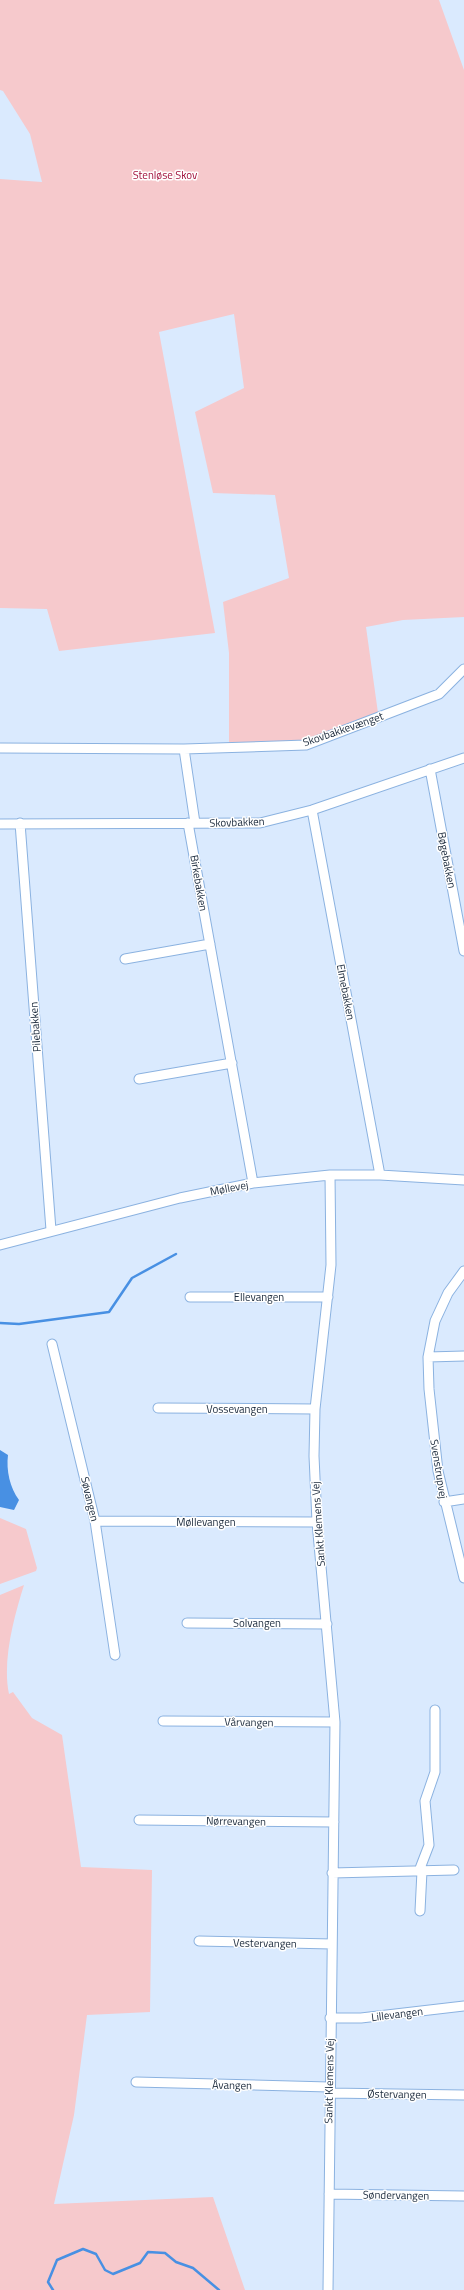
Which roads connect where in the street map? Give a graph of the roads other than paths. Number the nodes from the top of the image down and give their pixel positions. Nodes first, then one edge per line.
1 (464, 669) edge
2 (0, 748) edge
3 (184, 748) junction
4 (464, 758) edge
5 (430, 770) junction
6 (312, 810) junction
7 (20, 823) junction
8 (192, 823) junction
9 (0, 824) edge
10 (210, 944) junction
11 (464, 951) edge
12 (125, 959) dead end
13 (232, 1064) junction
14 (139, 1080) dead end
15 (330, 1175) junction
16 (380, 1175) junction
17 (464, 1180) edge
18 (253, 1183) junction
19 (51, 1230) junction
20 (0, 1245) edge
21 (464, 1270) edge
22 (190, 1297) dead end
23 (328, 1297) junction
24 (52, 1344) dead end
25 (464, 1356) edge
26 (428, 1357) junction
27 (158, 1408) dead end
28 (315, 1409) junction
29 (464, 1499) edge
30 (444, 1502) junction
31 (95, 1521) junction
32 (317, 1522) junction
33 (464, 1578) edge
34 (187, 1623) dead end
35 (327, 1624) junction
36 (115, 1655) dead end
37 (434, 1710) dead end
38 (164, 1721) dead end
39 (335, 1722) junction
40 (139, 1820) dead end
41 (334, 1822) junction
42 (454, 1870) dead end
43 (421, 1871) junction
44 (332, 1873) junction
45 (420, 1911) dead end
46 (199, 1941) dead end
47 (332, 1944) junction
48 (464, 2006) edge
49 (330, 2018) junction
50 (136, 2082) dead end
51 (329, 2090) junction
52 (464, 2095) edge
53 (329, 2194) junction
54 (464, 2196) edge
55 (328, 2290) edge

1 - 3 street, Skovbakkevænget
2 - 3 street, Skovbakkevænget
3 - 8 street
4 - 5 street, Skovbakken
5 - 6 street, Skovbakken
5 - 11 street, Bøgebakken
6 - 8 street, Skovbakken
6 - 16 street, Elmebakken
7 - 8 street, Skovbakken
7 - 9 street, Skovbakken
7 - 19 street, Pilebakken
8 - 10 street, Birkebakken
10 - 12 street
10 - 13 street, Birkebakken
13 - 14 street
13 - 18 street, Birkebakken
15 - 16 street, Møllevej
15 - 18 street, Møllevej
15 - 23 street, Sankt Klemens Vej
16 - 17 street, Møllevej
18 - 19 street, Møllevej
19 - 20 street, Møllevej
21 - 26 street, Svenstrupvej
22 - 23 street, Ellevangen
23 - 28 street, Sankt Klemens Vej
24 - 31 street, Søvangen
25 - 26 street
26 - 30 street, Svenstrupvej
27 - 28 street, Vossevangen
28 - 32 street, Sankt Klemens Vej
29 - 30 street
30 - 33 street, Svenstrupvej
31 - 32 street, Møllevangen
31 - 36 street, Søvangen
32 - 35 street, Sankt Klemens Vej
34 - 35 street, Solvangen
35 - 39 street, Sankt Klemens Vej
37 - 43 street
38 - 39 street, Vårvangen
39 - 41 street, Sankt Klemens Vej
40 - 41 street, Nørrevangen
41 - 44 street, Sankt Klemens Vej
42 - 43 street
43 - 44 street
43 - 45 street
44 - 47 street, Sankt Klemens Vej
46 - 47 street, Vestervangen
47 - 49 street, Sankt Klemens Vej
48 - 49 street, Lillevangen
49 - 51 street, Sankt Klemens Vej
50 - 51 street, Åvangen
51 - 52 street, Østervangen
51 - 53 street, Sankt Klemens Vej
53 - 54 street, Søndervangen
53 - 55 street, Sankt Klemens Vej

